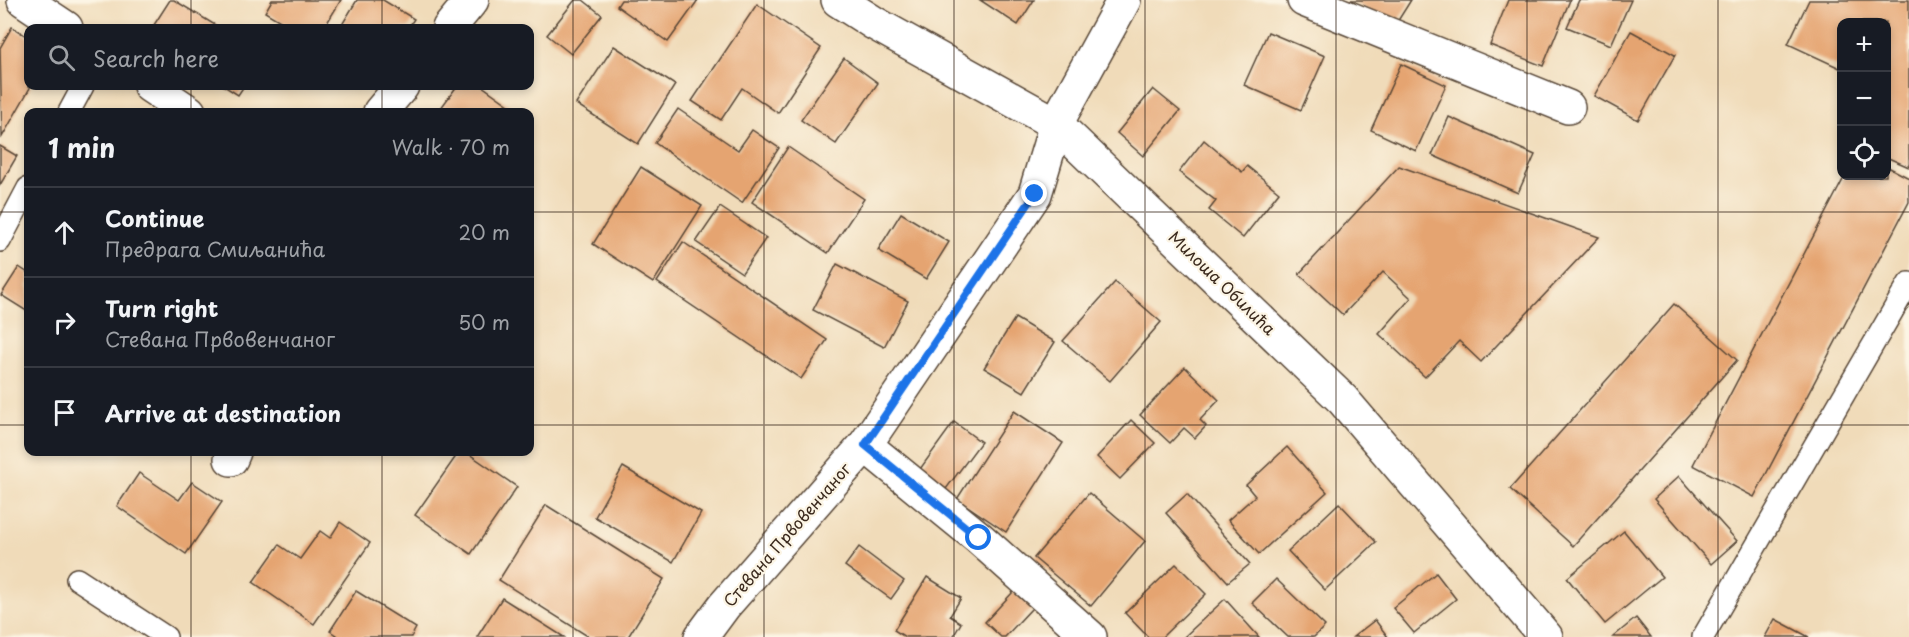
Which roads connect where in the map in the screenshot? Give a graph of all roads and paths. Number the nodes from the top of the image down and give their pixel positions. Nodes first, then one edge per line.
1 (24, 0) edge
2 (472, 0) edge
3 (838, 0) edge
4 (1124, 0) edge
5 (1304, 0) edge
6 (881, 11) edge
7 (60, 24) edge
8 (452, 24) edge
9 (81, 90) edge
10 (156, 90) edge
11 (399, 90) edge
12 (1568, 107) dead end
13 (71, 108) edge
14 (183, 108) edge
15 (383, 108) edge
16 (1056, 124) junction
17 (24, 196) edge
18 (0, 241) edge
19 (1909, 283) edge
20 (865, 445) junction
21 (77, 579) dead end
22 (166, 637) edge
23 (701, 637) edge
24 (1090, 637) edge
25 (1546, 637) edge
26 (1703, 637) edge

1 - 7 street
2 - 8 street
3 - 6 street, Милоша Обилића
4 - 16 street, Стевана Првовенчаног
5 - 12 street
6 - 16 street, Милоша Обилића
9 - 13 lane
10 - 14 street
11 - 15 street
16 - 20 street, Стевана Првовенчаног
16 - 25 street, Милоша Обилића
17 - 18 lane
19 - 26 lane
20 - 23 street, Стевана Првовенчаног
20 - 24 street
21 - 22 lane

